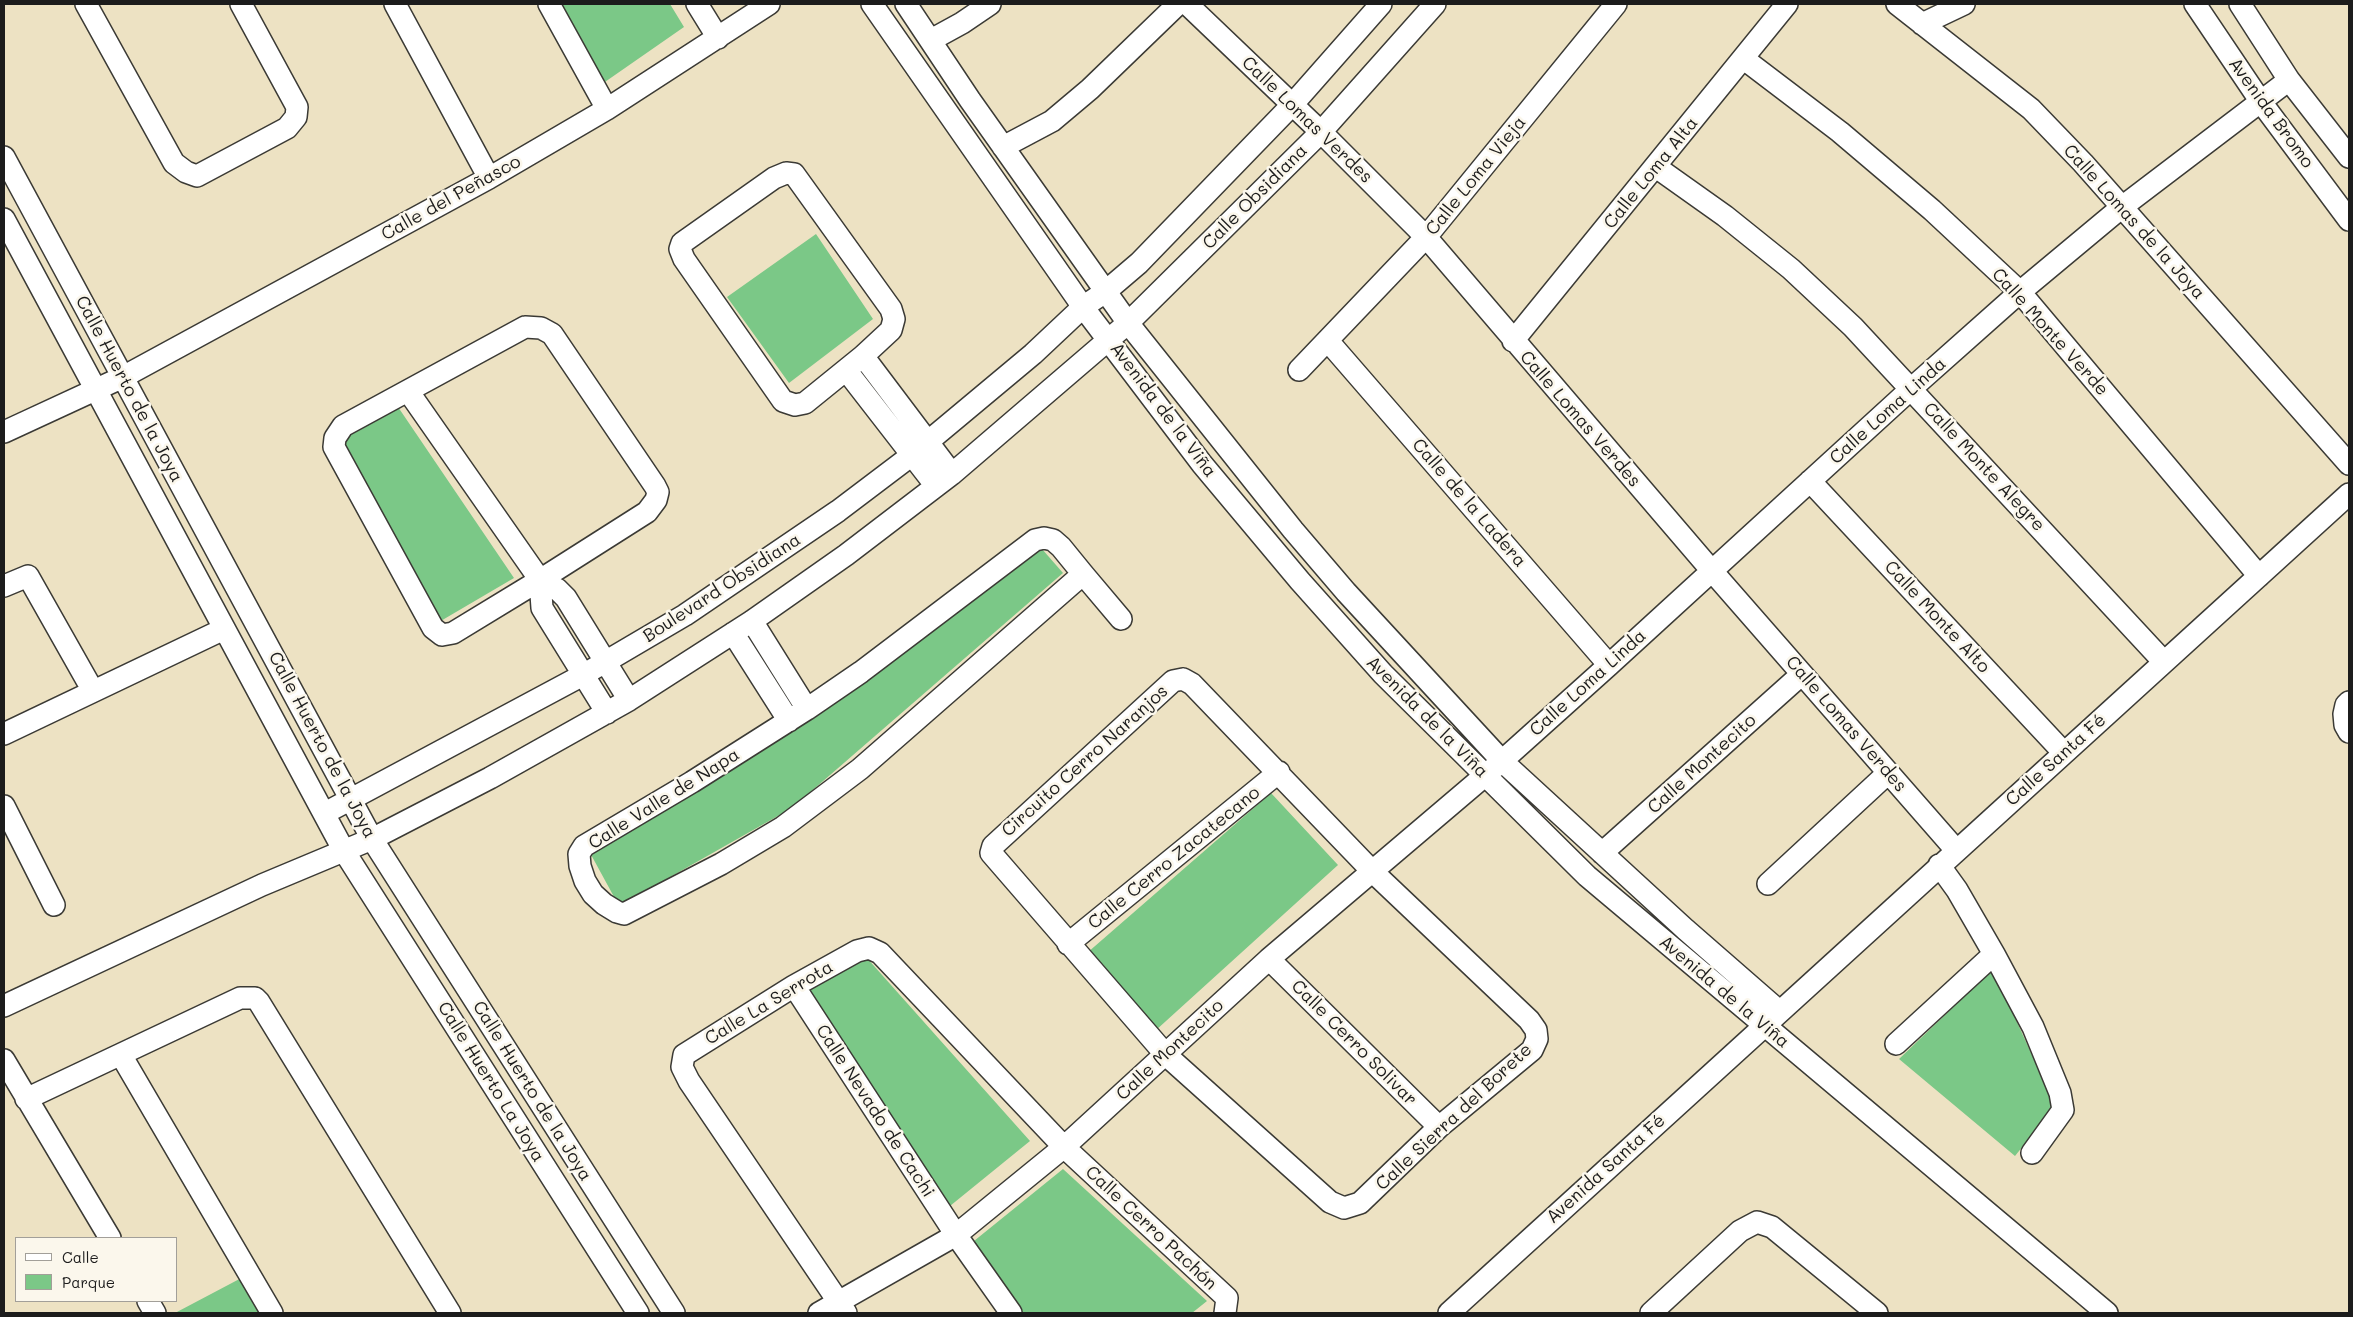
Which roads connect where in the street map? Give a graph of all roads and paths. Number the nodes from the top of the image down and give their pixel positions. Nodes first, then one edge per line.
1 (86, 4) edge
2 (241, 4) edge
3 (395, 4) edge
4 (549, 4) edge
5 (696, 4) edge
6 (769, 4) edge
7 (872, 4) edge
8 (906, 4) edge
9 (990, 4) edge
10 (1178, 4) edge
11 (1187, 4) edge
12 (1381, 4) edge
13 (1435, 4) edge
14 (1616, 4) edge
15 (1787, 4) edge
16 (1897, 4) edge
17 (1964, 4) edge
18 (2196, 4) edge
19 (2240, 4) edge
20 (1922, 24) junction
21 (718, 38) junction
22 (931, 40) junction
23 (1744, 59) junction
24 (2289, 80) junction
25 (2261, 102) junction
26 (1292, 105) junction
27 (607, 109) junction
28 (1321, 132) junction
29 (1003, 147) junction
30 (4, 157) edge
31 (2349, 157) edge
32 (1656, 167) junction
33 (489, 178) junction
34 (2122, 207) junction
35 (4, 219) edge
36 (2349, 220) edge
37 (1426, 238) junction
38 (1105, 292) junction
39 (2020, 292) junction
40 (1083, 307) junction
41 (1128, 323) junction
42 (1109, 339) junction
43 (1328, 340) junction
44 (1513, 341) junction
45 (863, 356) junction
46 (846, 370) junction
47 (1299, 370) dead end
48 (123, 376) junction
49 (1912, 388) junction
50 (95, 389) junction
51 (408, 391) junction
52 (4, 432) edge
53 (919, 448) junction
54 (2349, 464) edge
55 (944, 480) junction
56 (1810, 481) junction
57 (2349, 494) edge
58 (1712, 571) junction
59 (1084, 574) junction
60 (2259, 576) junction
61 (540, 580) junction
62 (4, 586) edge
63 (1122, 619) dead end
64 (752, 620) junction
65 (224, 628) junction
66 (733, 633) junction
67 (606, 662) junction
68 (2164, 662) junction
69 (1610, 665) junction
70 (1802, 674) junction
71 (583, 675) junction
72 (93, 691) junction
73 (629, 700) junction
74 (2349, 702) edge
75 (807, 709) junction
76 (606, 713) junction
77 (789, 721) junction
78 (2349, 732) edge
79 (4, 734) edge
80 (2064, 752) junction
81 (1502, 760) junction
82 (1279, 772) junction
83 (1888, 773) junction
84 (1485, 775) junction
85 (351, 799) junction
86 (4, 806) edge
87 (325, 813) junction
88 (372, 839) junction
89 (12, 843) edge
90 (1956, 850) junction
91 (344, 851) junction
92 (1602, 853) junction
93 (1939, 865) junction
94 (1373, 872) junction
95 (1768, 884) dead end
96 (54, 905) dead end
97 (1068, 944) junction
98 (1994, 954) junction
99 (1270, 959) junction
100 (794, 986) junction
101 (4, 1006) edge
102 (1771, 1018) junction
103 (1896, 1044) dead end
104 (121, 1055) junction
105 (1166, 1055) junction
106 (4, 1060) edge
107 (26, 1099) junction
108 (1439, 1127) junction
109 (1064, 1147) junction
110 (2032, 1153) dead end
111 (956, 1235) junction
112 (109, 1237) edge
113 (149, 1302) edge
114 (842, 1308) edge
115 (1654, 1312) edge
116 (156, 1313) edge
117 (272, 1313) edge
118 (450, 1313) edge
119 (638, 1313) edge
120 (674, 1313) edge
121 (819, 1313) edge
122 (1011, 1313) edge
123 (1225, 1313) edge
124 (1449, 1313) edge
125 (1877, 1313) edge
126 (2107, 1313) edge

1 - 2 street
3 - 33 street
4 - 27 street
5 - 21 street
6 - 21 street, Calle del Peñasco
7 - 40 street, Avenida de la Viña
8 - 22 street, Avenida de la Viña
9 - 22 street
10 - 29 street
11 - 26 street, Calle Lomas Verdes
12 - 26 street, Calle Obsidiana
13 - 28 street, Calle Obsidiana
14 - 37 street, Calle Loma Vieja
15 - 23 street, Calle Loma Alta
16 - 20 street, Calle Lomas de la Joya
17 - 20 street
18 - 25 street, Avenida Bromo
19 - 24 street, Avenida Bromo
20 - 34 street, Calle Lomas de la Joya
21 - 27 street, Calle del Peñasco
22 - 29 street, Avenida de la Viña
23 - 32 street, Calle Loma Alta
23 - 39 street, Calle Monte Verde
24 - 25 street, Calle Loma Linda
24 - 31 street, Avenida Bromo
25 - 34 street, Calle Loma Linda
25 - 36 street, Avenida Bromo
26 - 28 street, Calle Lomas Verdes
26 - 38 street, Calle Obsidiana
27 - 33 street, Calle del Peñasco
28 - 37 street, Calle Lomas Verdes
28 - 41 street, Calle Obsidiana
29 - 38 street, Avenida de la Viña
30 - 48 street, Calle Huerto de la Joya
32 - 44 street, Calle Loma Alta
32 - 49 street, Calle Monte Alegre
33 - 48 street, Calle del Peñasco
34 - 39 street, Calle Loma Linda
34 - 54 street, Calle Lomas de la Joya
35 - 50 street, Calle Huerto La Joya
37 - 43 street, Calle Loma Vieja
37 - 44 street, Calle Lomas Verdes
38 - 40 street, Calle Obsidiana
38 - 41 street, Avenida de la Viña
39 - 49 street, Calle Loma Linda
39 - 60 street, Calle Monte Verde
40 - 42 street, Avenida de la Viña
40 - 53 street, Boulevard Obsidiana
41 - 42 street, Calle Obsidiana
41 - 81 street, Avenida de la Viña
42 - 55 street
42 - 84 street, Avenida de la Viña
43 - 47 street, Calle Loma Vieja
43 - 69 street, Calle de la Ladera
44 - 58 street, Calle Lomas Verdes
45 - 46 street
45 - 46 street
45 - 53 street
46 - 53 street
48 - 50 street, Calle del Peñasco
48 - 85 street, Calle Huerto de la Joya
49 - 56 street, Calle Loma Linda
49 - 68 street, Calle Monte Alegre
50 - 52 street, Calle del Peñasco
50 - 65 street, Calle Huerto La Joya
51 - 61 street
51 - 61 street
51 - 61 street
53 - 55 street
53 - 67 street, Boulevard Obsidiana
55 - 64 street
56 - 58 street, Calle Loma Linda
56 - 80 street, Calle Monte Alto
57 - 60 street, Calle Santa Fé
58 - 69 street, Calle Loma Linda
58 - 70 street, Calle Lomas Verdes
59 - 63 street, Calle Valle de Napa
59 - 75 street, Calle Valle de Napa
59 - 77 street, Calle Valle de Napa
60 - 68 street, Calle Santa Fé
61 - 67 street
61 - 71 street
62 - 72 street
64 - 66 street
64 - 75 street
65 - 72 street
65 - 87 street, Calle Huerto La Joya
66 - 73 street
66 - 77 street
67 - 71 street, Boulevard Obsidiana
67 - 73 street
68 - 80 street, Calle Santa Fé
69 - 81 street, Calle Loma Linda
70 - 83 street, Calle Lomas Verdes
70 - 92 street, Calle Montecito
71 - 76 street
71 - 85 street, Boulevard Obsidiana
72 - 79 street
73 - 76 street
74 - 78 street
75 - 77 street, Calle Valle de Napa
76 - 88 street
80 - 90 street, Calle Santa Fé
81 - 84 street, Calle Montecito
81 - 92 street, Avenida de la Viña
82 - 94 street, Circuito Cerro Naranjos
82 - 97 street, Calle Cerro Zacatecano
82 - 97 street, Circuito Cerro Naranjos
83 - 90 street, Calle Lomas Verdes
83 - 95 street
84 - 94 street, Calle Montecito
84 - 102 street, Avenida de la Viña
85 - 87 street, Boulevard Obsidiana
85 - 88 street, Calle Huerto de la Joya
86 - 89 street
87 - 91 street, Calle Huerto La Joya
88 - 91 street
88 - 120 street, Calle Huerto de la Joya
89 - 96 street
90 - 93 street, Calle Santa Fé
91 - 101 street
91 - 119 street, Calle Huerto La Joya
92 - 102 street, Avenida de la Viña
93 - 98 street
93 - 102 street, Calle Santa Fé
94 - 99 street, Calle Montecito
94 - 108 street, Calle Sierra del Borete
97 - 105 street, Circuito Cerro Naranjos
98 - 103 street
98 - 110 street
99 - 105 street, Calle Montecito
99 - 108 street, Calle Cerro Solivar
100 - 109 street, Calle La Serrota
100 - 111 street, Calle Nevado de Cachi
100 - 114 street, Calle La Serrota
102 - 124 street, Avenida Santa Fé
102 - 126 street, Avenida de la Viña
104 - 107 street
104 - 117 street
104 - 118 street
105 - 108 street, Calle Sierra del Borete
105 - 109 street, Calle Montecito
106 - 107 street
107 - 112 street
109 - 111 street, Calle Montecito
109 - 123 street, Calle Cerro Pachón
111 - 114 street, Calle Montecito
111 - 122 street, Calle Nevado de Cachi
113 - 116 street
114 - 121 street, Calle Montecito
115 - 125 street

